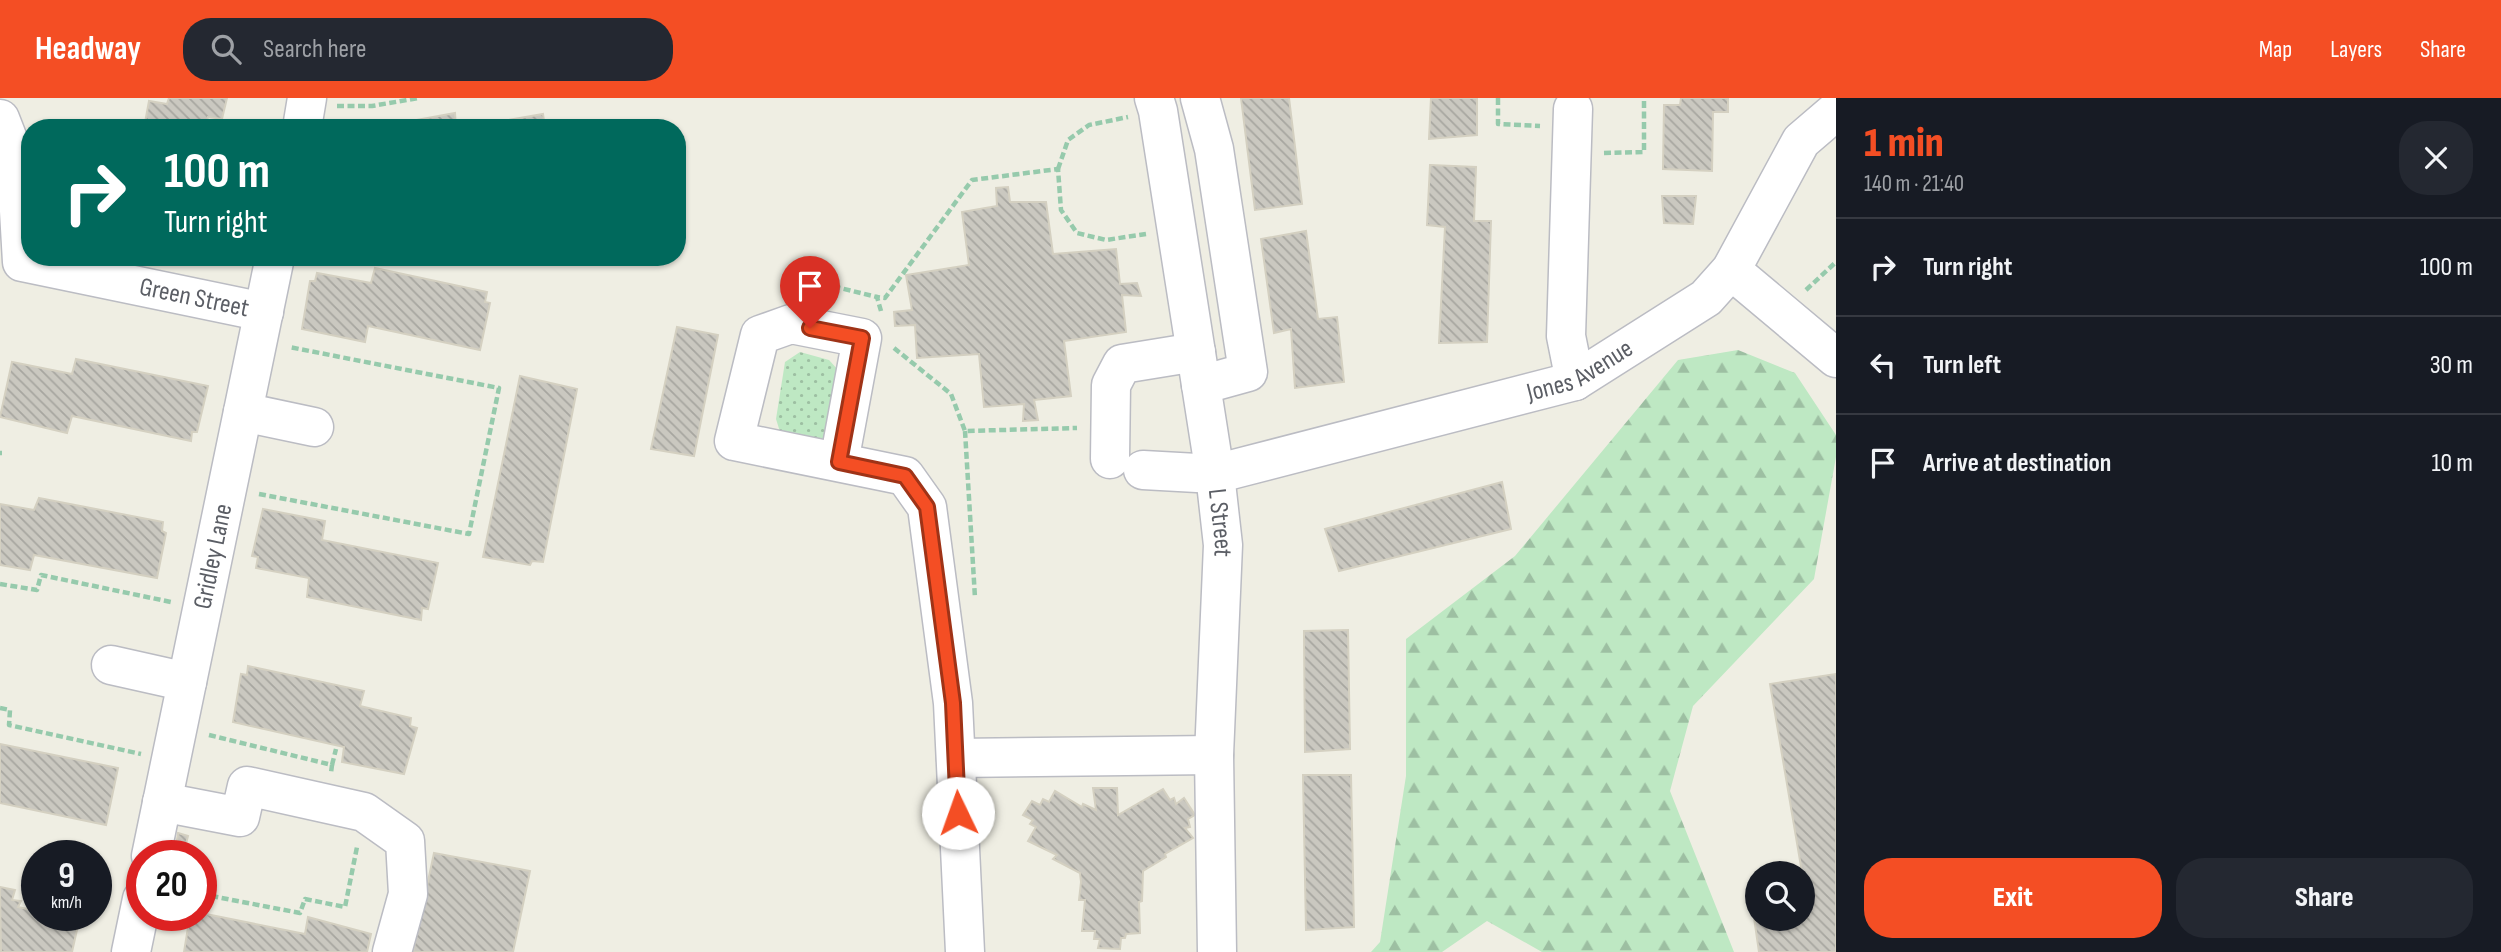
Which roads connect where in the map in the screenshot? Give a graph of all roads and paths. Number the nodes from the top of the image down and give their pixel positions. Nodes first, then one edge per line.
1 (419, 98) edge
2 (1200, 98) edge
3 (1498, 98) edge
4 (1156, 104) edge
5 (305, 110) edge
6 (1836, 111) edge
7 (0, 119) edge
8 (1559, 119) joint
9 (1058, 169) junction
10 (1225, 230) junction
11 (1178, 236) junction
12 (11, 261) edge
13 (1836, 262) edge
14 (30, 266) edge
15 (273, 266) edge
16 (1731, 270) junction
17 (1783, 313) junction
18 (883, 321) dead end
19 (261, 327) junction
20 (889, 344) dead end
21 (1836, 358) edge
22 (1198, 368) junction
23 (1575, 381) junction
24 (243, 412) junction
25 (314, 427) dead end
26 (1080, 428) dead end
27 (965, 431) junction
28 (839, 462) dead end
29 (1215, 474) junction
30 (228, 488) junction
31 (0, 584) edge
32 (975, 607) dead end
33 (202, 608) junction
34 (111, 665) dead end
35 (187, 682) junction
36 (0, 708) edge
37 (336, 749) dead end
38 (1214, 755) junction
39 (956, 758) junction
40 (171, 761) junction
41 (332, 765) dead end
42 (162, 802) junction
43 (154, 840) edge
44 (135, 931) edge
45 (131, 952) edge
46 (392, 952) edge
47 (965, 952) edge
48 (1217, 952) edge

1 - 5 path
2 - 10 street
3 - 8 path
4 - 9 path
4 - 11 street, L Street
6 - 16 street, Jones Avenue
7 - 12 street, Green Street
8 - 23 street
9 - 11 path
9 - 18 path
10 - 11 street
10 - 22 street
11 - 22 street, L Street
13 - 17 path
14 - 19 street, Green Street
15 - 19 street, Gridley Lane
16 - 17 street
16 - 23 street, Jones Avenue
17 - 21 street
19 - 24 street, Gridley Lane
19 - 30 path
20 - 27 path
22 - 29 street, L Street
22 - 29 street, Jones Avenue
23 - 29 street, Jones Avenue
24 - 25 street
24 - 30 street, Gridley Lane
26 - 27 path
27 - 32 path
28 - 39 street
29 - 38 street, L Street
30 - 33 street, Gridley Lane
31 - 33 path
33 - 35 street, Gridley Lane
34 - 35 street
35 - 40 street, Gridley Lane
36 - 40 path
37 - 41 path
38 - 39 street
38 - 48 street, L Street
39 - 47 street
40 - 42 street, Gridley Lane
42 - 43 street, Gridley Lane
42 - 46 street
44 - 45 street

